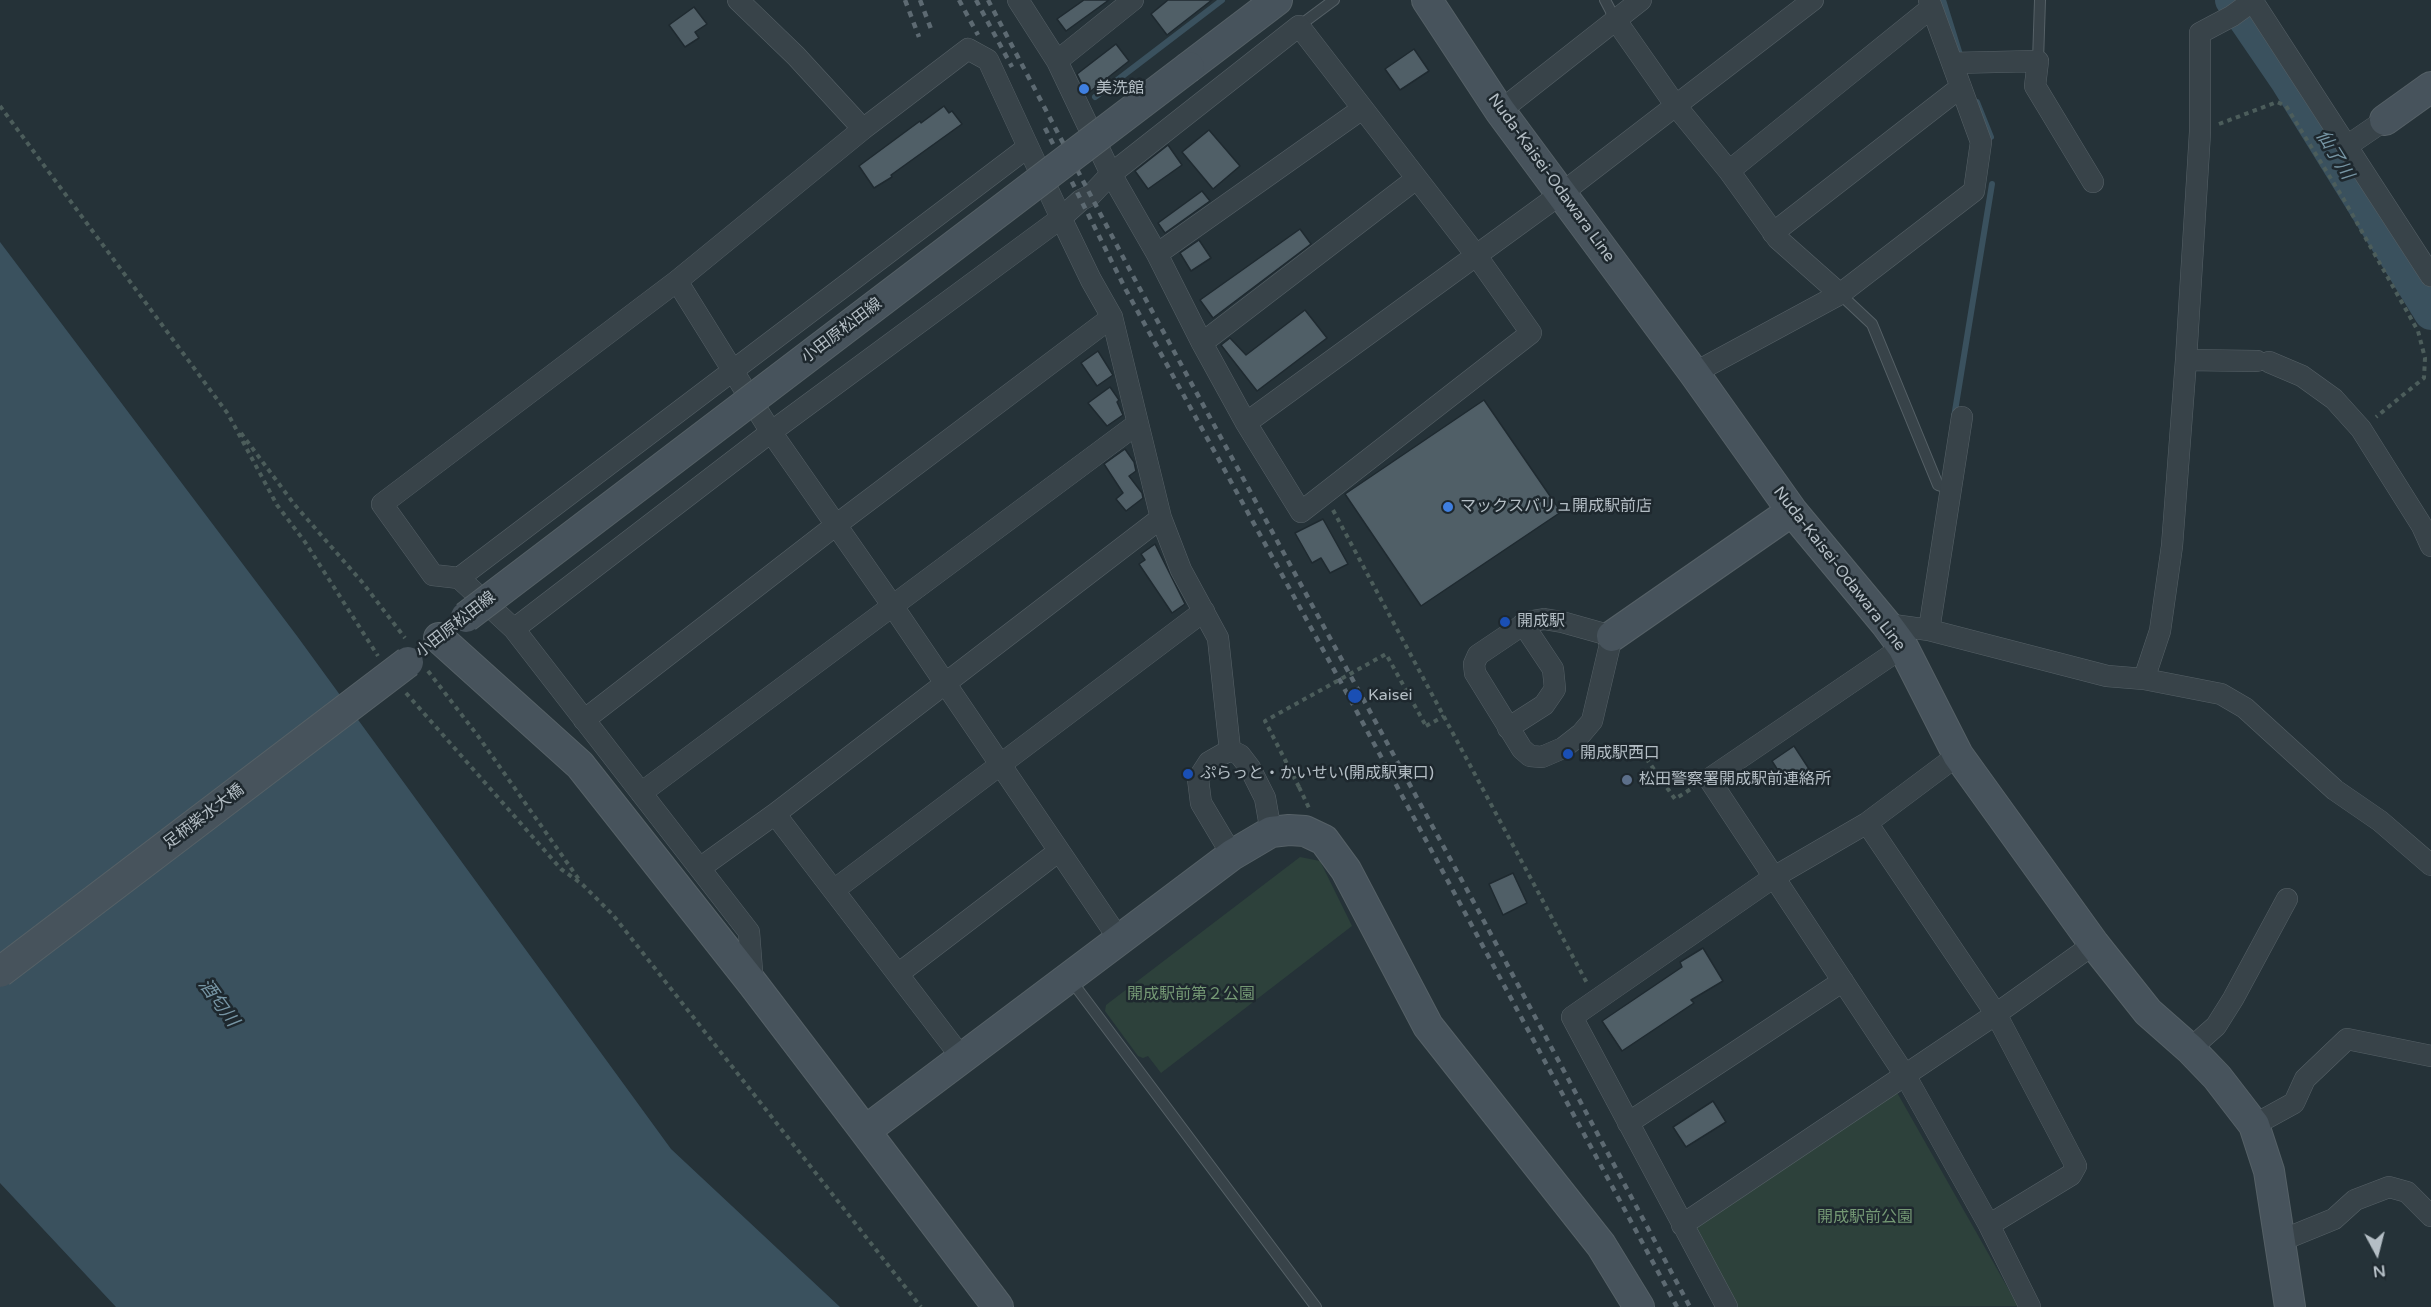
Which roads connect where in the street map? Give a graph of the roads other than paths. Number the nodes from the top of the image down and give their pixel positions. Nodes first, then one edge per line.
1 (738, 0) edge
2 (1018, 0) edge
3 (1133, 0) edge
4 (1277, 0) edge
5 (1335, 0) edge
6 (1605, 0) edge
7 (1641, 0) edge
8 (1813, 0) edge
9 (2040, 0) edge
10 (1436, 3) edge
11 (1930, 4) edge
12 (2247, 5) edge
13 (1615, 20) junction
14 (1299, 26) junction
15 (1058, 61) junction
16 (2038, 61) junction
17 (1953, 63) junction
18 (1961, 87) junction
19 (2431, 87) edge
20 (1676, 106) junction
21 (1362, 109) junction
22 (1500, 111) junction
23 (2385, 120) joint
24 (863, 129) junction
25 (2347, 146) junction
26 (1028, 147) junction
27 (1729, 171) junction
28 (1111, 174) junction
29 (1416, 179) junction
30 (2093, 182) dead end
31 (1562, 193) junction
32 (1061, 218) junction
33 (1773, 233) junction
34 (1156, 254) junction
35 (1476, 255) junction
36 (2431, 276) edge
37 (677, 281) junction
38 (1840, 294) junction
39 (1112, 317) junction
40 (1202, 343) junction
41 (2186, 360) junction
42 (733, 372) junction
43 (1694, 373) junction
44 (1962, 417) dead end
45 (1246, 423) junction
46 (1137, 424) junction
47 (771, 432) junction
48 (1944, 487) junction
49 (1792, 511) junction
50 (1161, 518) junction
51 (836, 525) junction
52 (2431, 546) edge
53 (459, 578) junction
54 (892, 605) junction
55 (1204, 611) junction
56 (1523, 624) junction
57 (514, 629) junction
58 (1929, 630) junction
59 (1894, 635) junction
60 (1612, 636) junction
61 (439, 638) junction
62 (399, 672) joint
63 (2144, 679) junction
64 (944, 682) junction
65 (584, 720) junction
66 (1508, 728) junction
67 (1230, 750) junction
68 (1958, 755) junction
69 (1000, 765) junction
70 (641, 793) junction
71 (775, 814) junction
72 (1867, 823) junction
73 (1270, 832) junction
74 (1059, 851) junction
75 (1232, 855) junction
76 (2431, 865) edge
77 (700, 868) junction
78 (1774, 877) junction
79 (834, 890) junction
80 (2287, 899) dead end
81 (1119, 939) junction
82 (2094, 944) junction
83 (0, 972) edge
84 (898, 974) junction
85 (1068, 977) junction
86 (1843, 981) junction
87 (753, 984) junction
88 (1996, 1014) junction
89 (2190, 1049) junction
90 (2431, 1056) edge
91 (962, 1058) junction
92 (1905, 1075) junction
93 (1628, 1123) junction
94 (2254, 1125) junction
95 (865, 1131) junction
96 (2431, 1216) edge
97 (1682, 1225) junction
98 (1989, 1225) junction
99 (2280, 1241) junction
100 (998, 1307) edge
101 (1316, 1307) edge
102 (1639, 1307) edge
103 (1727, 1307) edge
104 (2030, 1307) edge
105 (2290, 1307) edge

1 - 24 street
2 - 15 street
3 - 15 street
4 - 61 main road, 小田原松田線, bridge
5 - 14 lane
6 - 13 lane
7 - 13 street
8 - 20 street
9 - 16 lane
10 - 22 main road, Nuda-Kaisei-Odawara Line
11 - 17 street
11 - 27 street
12 - 25 street
12 - 41 street
13 - 20 street
13 - 22 street
14 - 21 street
14 - 28 street
15 - 28 street
16 - 17 street
16 - 30 street
17 - 18 street
18 - 33 street
18 - 38 street
19 - 23 main road
20 - 27 street
20 - 31 street
21 - 29 street
21 - 34 street
22 - 31 main road, Nuda-Kaisei-Odawara Line
23 - 25 street
24 - 26 street
24 - 37 street
25 - 36 street
26 - 32 street
26 - 42 street
27 - 33 street
28 - 32 street
28 - 34 street
29 - 35 street
29 - 40 street
31 - 35 street
31 - 43 main road, Nuda-Kaisei-Odawara Line
32 - 39 street
32 - 47 street
33 - 38 street
34 - 40 street
35 - 45 street
35 - 45 street
37 - 42 street
37 - 53 street
38 - 43 street
38 - 48 lane
39 - 46 street
39 - 51 street
40 - 45 street
41 - 52 street
41 - 63 street
42 - 47 street
42 - 53 street
43 - 49 main road, Nuda-Kaisei-Odawara Line
44 - 48 street
46 - 50 street
46 - 54 street
47 - 51 street
47 - 57 street
48 - 58 street
49 - 59 main road, Nuda-Kaisei-Odawara Line
49 - 60 main road
50 - 55 street
50 - 64 street
51 - 54 street
51 - 65 street
53 - 57 street
54 - 64 street
54 - 70 street
55 - 67 street
55 - 69 street
56 - 60 street
56 - 66 street
56 - 66 street
57 - 65 street
58 - 59 street
58 - 63 street
59 - 68 main road, Nuda-Kaisei-Odawara Line
59 - 78 street
60 - 66 street
61 - 62 main road, 小田原松田線
61 - 87 main road
62 - 83 main road, 足柄紫水大橋, bridge
63 - 76 street
64 - 69 street
64 - 71 street
65 - 70 street
67 - 73 street
67 - 75 street
68 - 72 street
68 - 82 main road, Nuda-Kaisei-Odawara Line
69 - 74 street
69 - 79 street
70 - 77 street
71 - 77 street
71 - 79 street
72 - 78 street
72 - 88 street
73 - 75 main road
73 - 102 main road
74 - 81 street
74 - 84 street
75 - 81 main road
77 - 87 street
78 - 86 street
78 - 93 street
79 - 84 street
80 - 89 street
81 - 85 main road
82 - 88 street
82 - 89 main road, Nuda-Kaisei-Odawara Line
84 - 91 street
85 - 91 main road
85 - 101 lane
86 - 92 street
86 - 93 street
87 - 95 main road
88 - 92 street
88 - 98 street
89 - 94 main road, Nuda-Kaisei-Odawara Line
90 - 94 street
91 - 95 main road
92 - 97 street
92 - 98 street
93 - 97 street
94 - 99 main road, Nuda-Kaisei-Odawara Line
95 - 100 main road
96 - 99 street
97 - 103 street
98 - 104 street
99 - 105 main road, Nuda-Kaisei-Odawara Line

